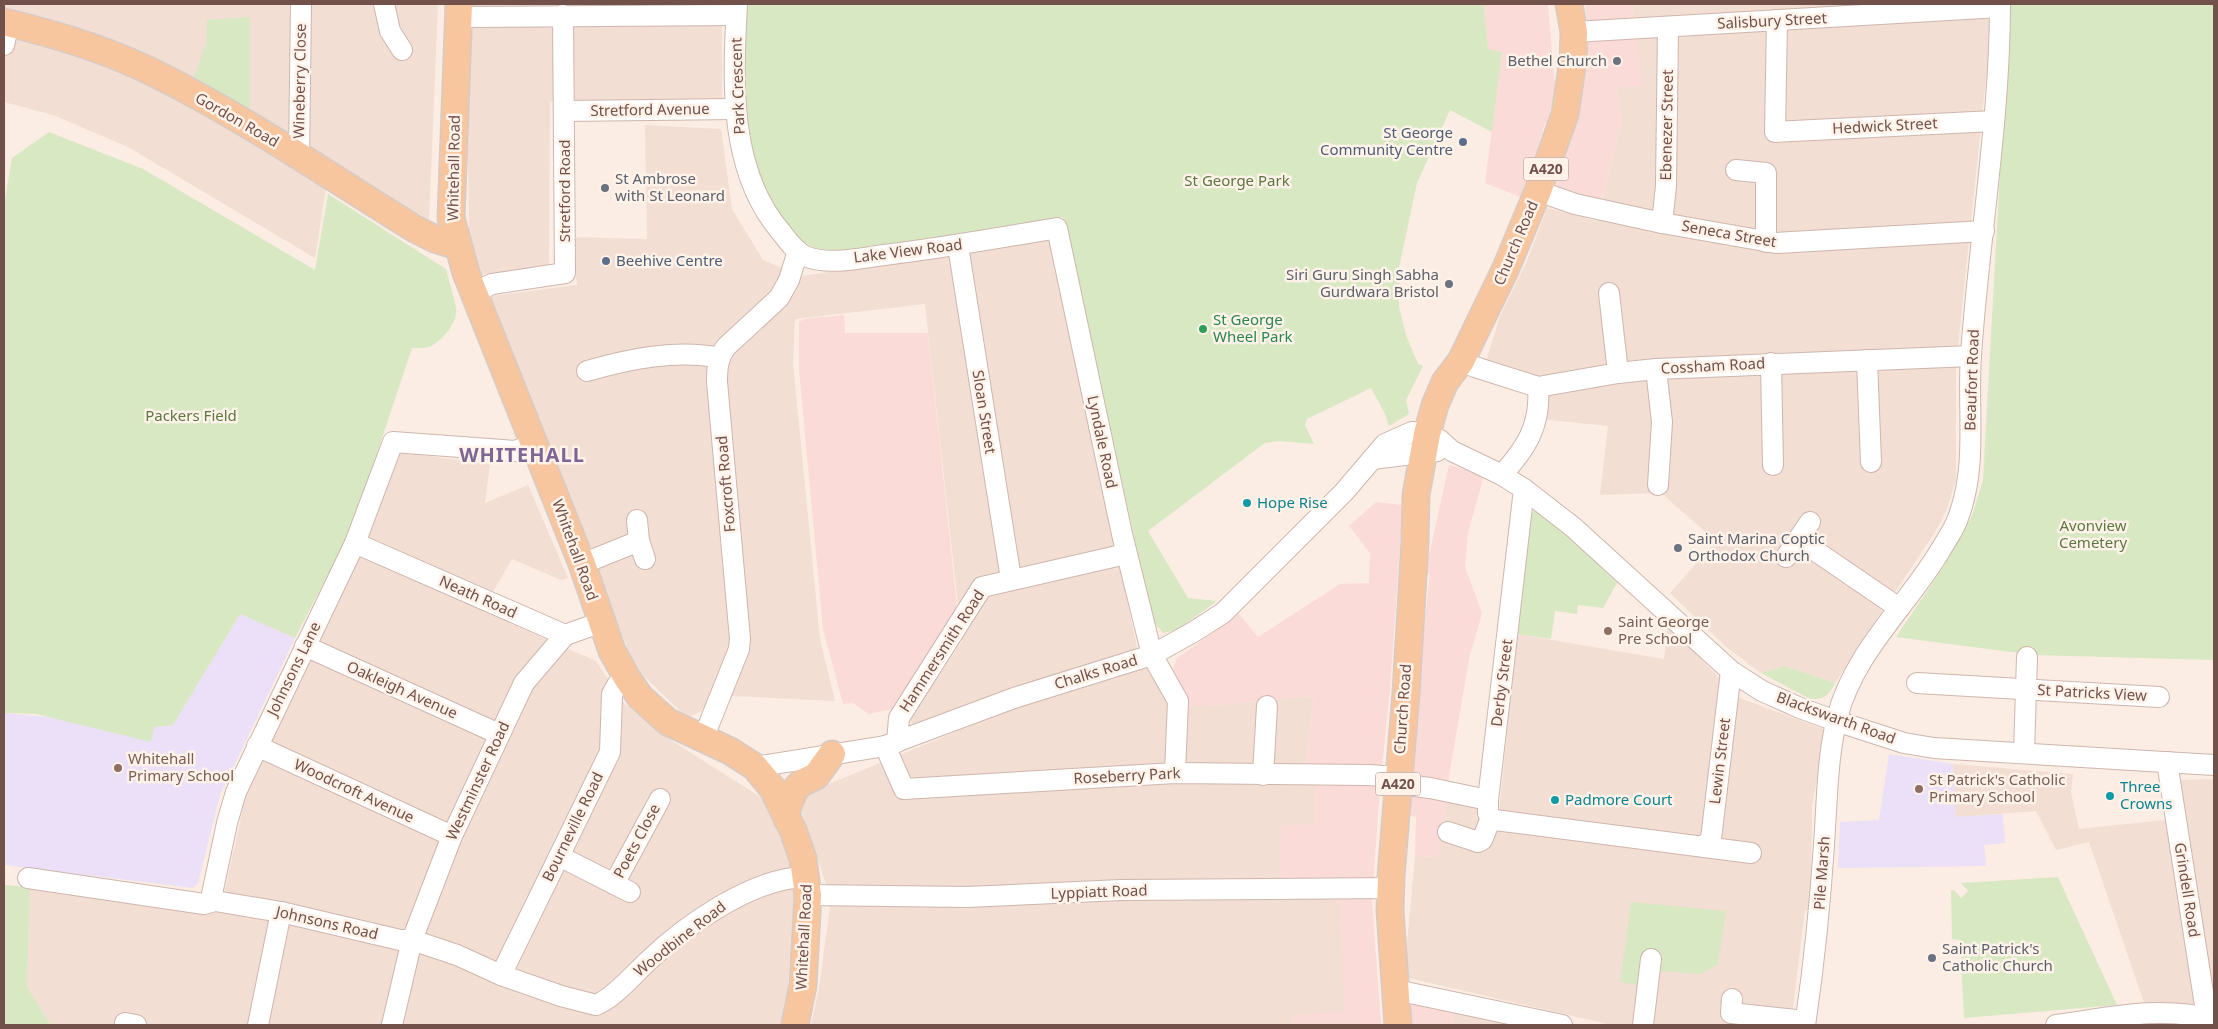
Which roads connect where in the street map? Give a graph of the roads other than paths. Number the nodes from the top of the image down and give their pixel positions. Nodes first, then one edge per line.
1 (301, 4) edge
2 (384, 4) edge
3 (1569, 4) edge
4 (2000, 6) edge
5 (737, 9) edge
6 (458, 10) edge
7 (564, 15) junction
8 (1777, 20) junction
9 (1668, 27) junction
10 (6, 30) edge
11 (1574, 32) junction
12 (402, 50) dead end
13 (736, 109) junction
14 (565, 115) junction
15 (1994, 120) junction
16 (299, 157) junction
17 (1736, 170) dead end
18 (1538, 191) junction
19 (772, 222) joint
20 (1662, 223) junction
21 (1056, 228) joint
22 (1984, 231) junction
23 (1766, 242) junction
24 (458, 246) junction
25 (958, 246) junction
26 (798, 251) junction
27 (474, 293) junction
28 (1609, 293) dead end
29 (1971, 356) junction
30 (720, 358) junction
31 (1868, 360) junction
32 (1461, 361) junction
33 (1771, 364) junction
34 (1656, 369) junction
35 (587, 371) dead end
36 (1618, 372) junction
37 (1538, 387) junction
38 (535, 444) junction
39 (1436, 446) junction
40 (1871, 462) dead end
41 (1773, 464) dead end
42 (1502, 475) junction
43 (1658, 485) dead end
44 (1524, 488) junction
45 (637, 520) dead end
46 (1810, 522) dead end
47 (1798, 539) junction
48 (355, 543) junction
49 (1126, 554) junction
50 (1786, 557) dead end
51 (582, 564) junction
52 (1011, 579) junction
53 (1899, 608) junction
54 (602, 622) junction
55 (565, 635) junction
56 (305, 646) junction
57 (1152, 655) junction
58 (2027, 657) dead end
59 (1731, 671) junction
60 (627, 678) junction
61 (1917, 683) dead end
62 (2026, 690) junction
63 (2158, 697) dead end
64 (1268, 706) dead end
65 (1836, 721) junction
66 (499, 734) junction
67 (703, 739) junction
68 (891, 744) junction
69 (257, 746) junction
70 (2024, 753) junction
71 (832, 754) junction
72 (2167, 762) junction
73 (2214, 765) edge
74 (755, 767) junction
75 (1175, 773) junction
76 (1262, 775) junction
77 (1398, 781) junction
78 (660, 799) dead end
79 (1490, 809) junction
80 (787, 819) junction
81 (1448, 832) dead end
82 (452, 836) junction
83 (1703, 847) junction
84 (1751, 853) dead end
85 (559, 856) junction
86 (28, 878) dead end
87 (808, 886) junction
88 (1390, 888) junction
89 (215, 900) junction
90 (281, 912) junction
91 (412, 940) junction
92 (1645, 967) dead end
93 (501, 974) junction
94 (1396, 990) junction
95 (614, 993) joint
96 (1732, 1000) dead end
97 (2210, 1019) edge
98 (1805, 1023) edge
99 (258, 1025) edge
100 (392, 1025) edge
101 (795, 1025) edge
102 (1398, 1025) edge
103 (1562, 1025) edge
104 (1643, 1025) edge
105 (2056, 1025) edge

1 - 16 street, Wineberry Close
2 - 12 street
3 - 11 main road, Church Road / A420
4 - 8 street, Salisbury Street
4 - 15 street, Beaufort Road
5 - 7 street
5 - 13 street, Park Crescent
6 - 7 street
6 - 24 main road, Whitehall Road
7 - 14 street, Stretford Road
8 - 9 street, Salisbury Street
8 - 15 street, Hedwick Street
9 - 11 street, Salisbury Street
9 - 20 street, Ebenezer Street
10 - 16 main road, Gordon Road
11 - 18 main road, Church Road / A420
13 - 14 street, Stretford Avenue
13 - 19 street, Park Crescent
14 - 27 street, Stretford Road
15 - 22 street, Beaufort Road
16 - 24 main road, Gordon Road
17 - 23 street
18 - 20 street, Seneca Street
18 - 32 main road, Church Road / A420
19 - 26 street, Lake View Road
20 - 23 street, Seneca Street
21 - 25 street, Lake View Road
21 - 49 street, Lyndale Road
22 - 23 street, Seneca Street
22 - 29 street, Beaufort Road
24 - 27 main road, Whitehall Road
25 - 26 street, Lake View Road
25 - 52 street, Sloan Street
26 - 30 street
27 - 38 main road, Whitehall Road
28 - 36 street
29 - 31 street, Cossham Road
29 - 53 street, Beaufort Road
30 - 35 street
30 - 67 street, Foxcroft Road
31 - 33 street, Cossham Road
31 - 40 street
32 - 37 street, Cossham Road
32 - 39 main road, Church Road / A420
33 - 34 street, Cossham Road
33 - 41 street
34 - 36 street, Cossham Road
34 - 43 street
36 - 37 street, Cossham Road
37 - 42 street
38 - 48 street, Johnsons Lane
38 - 51 main road, Whitehall Road
39 - 42 street, Blackswarth Road
39 - 57 street, Chalks Road
39 - 77 main road, Church Road / A420
42 - 44 street, Blackswarth Road
44 - 59 street, Blackswarth Road
44 - 79 street, Derby Street
45 - 51 street
46 - 47 street
47 - 50 street
47 - 53 street
48 - 55 street, Neath Road
48 - 56 street, Johnsons Lane
49 - 52 street, Hammersmith Road
49 - 57 street, Lyndale Road
51 - 54 main road, Whitehall Road
52 - 68 street, Hammersmith Road
53 - 65 street, Beaufort Road
54 - 55 street
54 - 60 main road, Whitehall Road
55 - 66 street, Westminster Road
56 - 66 street, Oakleigh Avenue
56 - 69 street, Johnsons Lane
57 - 68 street, Chalks Road
57 - 75 street, Lyndale Road
58 - 62 street, St Patricks View
59 - 65 street, Blackswarth Road
59 - 83 street, Lewin Street
60 - 67 main road, Whitehall Road
60 - 85 street, Bourneville Road
61 - 62 street, St Patricks View
62 - 63 street, St Patricks View
62 - 70 street, St Patricks View
64 - 76 street
65 - 70 street, Blackswarth Road
65 - 98 street, Pile Marsh
66 - 82 street, Westminster Road
67 - 74 main road, Whitehall Road
68 - 71 street, Chalks Road
68 - 75 street, Roseberry Park
69 - 82 street, Woodcroft Avenue
69 - 89 street, Johnsons Lane
70 - 72 street, Blackswarth Road
71 - 74 street, Chalks Road
71 - 80 main road
72 - 73 street, Blackswarth Road
72 - 97 street, Grindell Road
74 - 80 main road, Whitehall Road
75 - 76 street, Roseberry Park
76 - 77 street, Roseberry Park
77 - 79 street, Roseberry Park
77 - 88 main road, Church Road / A420
78 - 85 street, Poets Close
79 - 81 street, Derby Street
79 - 83 street, Roseberry Park
80 - 87 main road, Whitehall Road
82 - 91 street, Westminster Road
83 - 84 street, Roseberry Park
85 - 93 street, Bourneville Road
86 - 89 street, Johnsons Road
87 - 88 street, Lyppiatt Road
87 - 95 street, Woodbine Road
87 - 101 main road, Whitehall Road
88 - 94 main road, Church Road / A420
89 - 90 street, Johnsons Road
90 - 91 street, Johnsons Road
90 - 99 street
91 - 93 street, Johnsons Road
91 - 100 street, Westminster Road
92 - 104 street
93 - 95 street, Johnsons Road
94 - 102 main road, Church Road / A420
94 - 103 street
96 - 98 street
97 - 105 street

